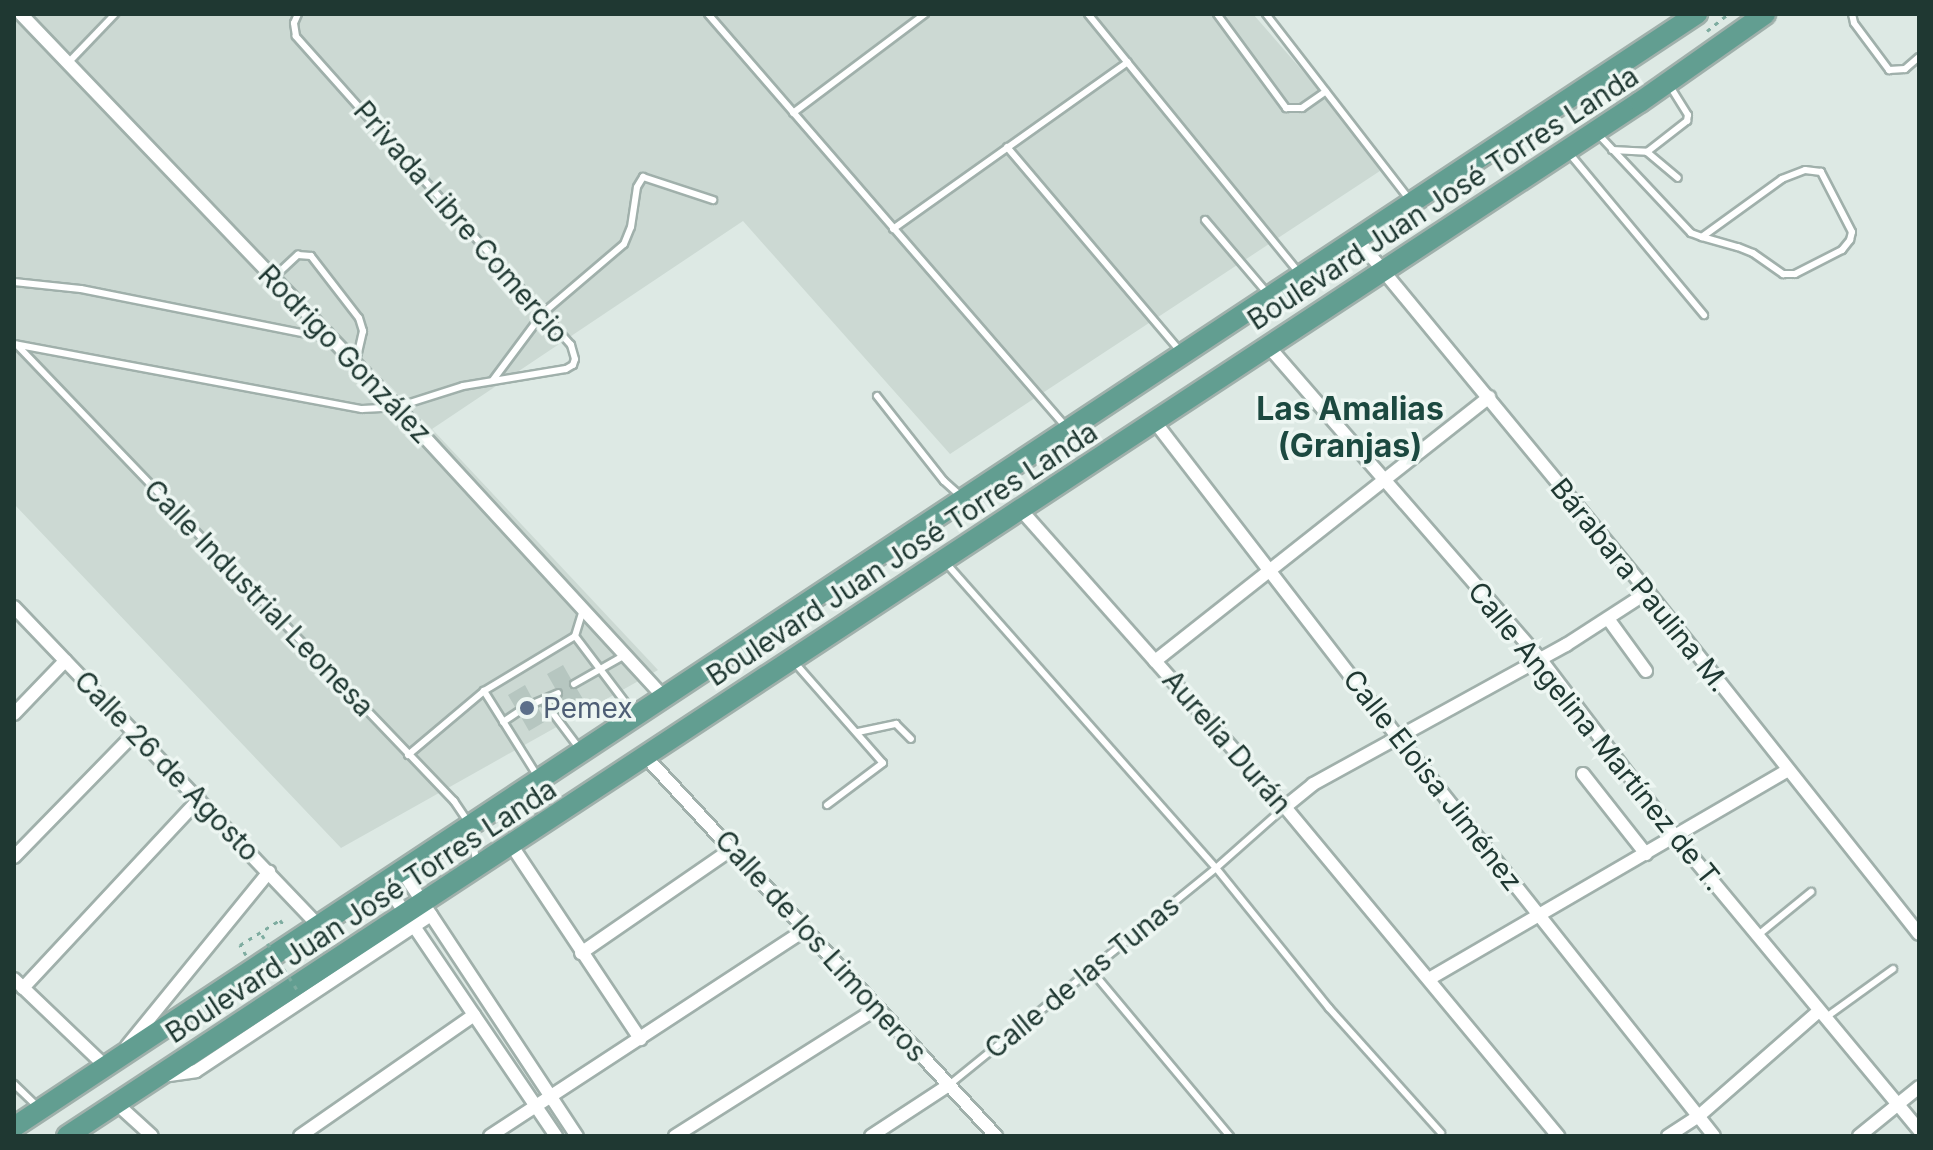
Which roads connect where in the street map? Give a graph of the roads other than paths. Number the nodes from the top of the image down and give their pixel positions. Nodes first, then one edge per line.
1 (21, 14) edge
2 (115, 14) edge
3 (298, 14) edge
4 (708, 14) edge
5 (925, 14) edge
6 (1088, 14) edge
7 (1217, 14) edge
8 (1266, 14) edge
9 (1697, 14) edge
10 (1765, 14) edge
11 (1852, 14) edge
12 (1919, 57) edge
13 (1128, 62) junction
14 (68, 63) junction
15 (1668, 83) junction
16 (1326, 91) junction
17 (793, 113) junction
18 (1596, 131) junction
19 (1007, 147) junction
20 (1567, 150) junction
21 (1612, 150) junction
22 (1647, 152) junction
23 (1678, 178) dead end
24 (713, 200) dead end
25 (1413, 203) junction
26 (1205, 220) dead end
27 (893, 229) junction
28 (1702, 237) junction
29 (1357, 239) junction
30 (1383, 271) junction
31 (1301, 276) junction
32 (272, 278) junction
33 (14, 282) edge
34 (1270, 297) junction
35 (543, 313) junction
36 (1704, 315) dead end
37 (330, 339) junction
38 (15, 344) edge
39 (1269, 347) junction
40 (1183, 354) junction
41 (356, 365) junction
42 (493, 380) junction
43 (877, 396) dead end
44 (1489, 397) junction
45 (397, 407) junction
46 (1155, 422) junction
47 (1068, 430) junction
48 (1385, 480) junction
49 (964, 499) junction
50 (1021, 510) junction
51 (943, 560) junction
52 (1271, 571) junction
53 (1648, 592) junction
54 (14, 607) edge
55 (583, 610) junction
56 (1609, 620) junction
57 (575, 636) junction
58 (625, 655) junction
59 (792, 660) junction
60 (1541, 660) junction
61 (65, 661) junction
62 (1155, 661) junction
63 (599, 669) junction
64 (1646, 671) dead end
65 (574, 684) dead end
66 (484, 691) junction
67 (558, 693) dead end
68 (665, 698) junction
69 (518, 712) dead end
70 (14, 714) edge
71 (636, 716) junction
72 (503, 722) junction
73 (136, 732) junction
74 (858, 732) junction
75 (1397, 736) junction
76 (911, 739) dead end
77 (583, 752) junction
78 (408, 755) junction
79 (646, 757) junction
80 (1786, 771) junction
81 (1583, 774) dead end
82 (540, 781) junction
83 (199, 799) junction
84 (827, 805) dead end
85 (1285, 807) junction
86 (471, 826) junction
87 (1675, 836) junction
88 (512, 846) junction
89 (733, 848) junction
90 (1646, 854) junction
91 (14, 857) edge
92 (476, 868) junction
93 (1216, 868) junction
94 (402, 871) junction
95 (269, 872) junction
96 (384, 882) junction
97 (1811, 892) dead end
98 (1919, 911) edge
99 (1539, 913) junction
100 (419, 914) junction
101 (1907, 919) junction
102 (319, 926) junction
103 (805, 930) junction
104 (1919, 934) edge
105 (1757, 936) junction
106 (581, 953) junction
107 (1893, 969) dead end
108 (1091, 970) junction
109 (1429, 979) junction
110 (18, 984) edge
111 (876, 1009) junction
112 (474, 1015) junction
113 (1822, 1015) junction
114 (640, 1039) junction
115 (110, 1064) junction
116 (14, 1084) edge
117 (949, 1085) junction
118 (1919, 1087) edge
119 (550, 1097) junction
120 (117, 1104) junction
121 (1897, 1104) junction
122 (536, 1106) junction
123 (41, 1110) junction
124 (1700, 1115) junction
125 (14, 1127) edge
126 (1919, 1130) edge
127 (1441, 1133) dead end
128 (67, 1136) edge
129 (152, 1136) edge
130 (300, 1136) edge
131 (490, 1136) edge
132 (556, 1136) edge
133 (577, 1136) edge
134 (675, 1136) edge
135 (871, 1136) edge
136 (996, 1136) edge
137 (1230, 1136) edge
138 (1558, 1136) edge
139 (1668, 1136) edge
140 (1714, 1136) edge
141 (1859, 1136) edge

1 - 14 street, Rodrigo González
2 - 14 lane
3 - 35 lane, Privada Libre Comercio
4 - 17 lane
5 - 17 lane
6 - 13 lane
7 - 16 lane
8 - 16 lane
9 - 25 main road, Boulevard Juan José Torres Landa
10 - 15 main road, Boulevard Juan José Torres Landa
11 - 12 lane
13 - 19 lane
13 - 31 lane
14 - 32 street, Rodrigo González
15 - 18 main road, Boulevard Juan José Torres Landa
15 - 22 lane
16 - 25 lane
17 - 27 lane
18 - 20 main road, Boulevard Juan José Torres Landa
18 - 21 lane
19 - 27 lane
19 - 40 lane
20 - 30 main road, Boulevard Juan José Torres Landa
20 - 36 lane
21 - 22 lane
21 - 28 lane
22 - 23 lane
24 - 35 lane
25 - 29 main road, Boulevard Juan José Torres Landa
26 - 34 lane
27 - 47 lane
28 - 28 lane
29 - 30 street, Bárabara Paulina M.
29 - 31 main road, Boulevard Juan José Torres Landa
30 - 39 main road, Boulevard Juan José Torres Landa
30 - 44 street, Bárabara Paulina M.
31 - 34 main road, Boulevard Juan José Torres Landa
32 - 37 street, Rodrigo González
32 - 41 lane
33 - 37 lane
34 - 40 main road, Boulevard Juan José Torres Landa
35 - 42 lane
35 - 42 lane, Privada Libre Comercio
37 - 41 street, Rodrigo González
38 - 45 lane, Privada Libre Comercio
38 - 78 lane, Calle Industrial Leonesa
39 - 46 main road, Boulevard Juan José Torres Landa
39 - 48 street, Calle Angelina Martínez de T.
40 - 47 main road, Boulevard Juan José Torres Landa
41 - 45 street, Rodrigo González
42 - 45 lane, Privada Libre Comercio
43 - 49 lane
44 - 48 street
44 - 53 street, Bárabara Paulina M.
45 - 55 street, Rodrigo González
46 - 50 main road, Boulevard Juan José Torres Landa
46 - 52 street, Calle Eloisa Jiménez
47 - 49 main road, Boulevard Juan José Torres Landa
48 - 52 street
48 - 60 street, Calle Angelina Martínez de T.
49 - 68 main road, Boulevard Juan José Torres Landa
50 - 51 main road, Boulevard Juan José Torres Landa
50 - 62 street, Aurelia Durán
51 - 59 main road, Boulevard Juan José Torres Landa
51 - 93 lane
52 - 62 street
52 - 75 street, Calle Eloisa Jiménez
53 - 56 street
53 - 80 street, Bárabara Paulina M.
54 - 61 street, Calle 26 de Agosto
55 - 57 lane
55 - 58 street, Rodrigo González
56 - 60 street
56 - 64 street
57 - 63 lane
57 - 66 lane
58 - 63 lane
58 - 68 street, Rodrigo González
59 - 74 lane
59 - 79 main road, Boulevard Juan José Torres Landa
60 - 75 street
60 - 87 street, Calle Angelina Martínez de T.
61 - 70 street
61 - 73 street, Calle 26 de Agosto
62 - 85 street, Aurelia Durán
63 - 65 lane
63 - 71 lane
66 - 72 lane
66 - 78 lane
67 - 77 lane
68 - 71 main road, Boulevard Juan José Torres Landa
69 - 72 lane
71 - 77 main road, Boulevard Juan José Torres Landa
72 - 82 lane
73 - 83 street, Calle 26 de Agosto
73 - 91 street
74 - 76 lane
74 - 84 lane
75 - 85 street
75 - 99 street, Calle Eloisa Jiménez
77 - 82 main road, Boulevard Juan José Torres Landa
78 - 86 lane, Calle Industrial Leonesa
79 - 88 main road, Boulevard Juan José Torres Landa
79 - 89 street, Calle de los Limoneros
80 - 87 street
80 - 101 street, Bárabara Paulina M.
81 - 90 street
82 - 86 main road, Boulevard Juan José Torres Landa
83 - 95 street, Calle 26 de Agosto
83 - 110 street
85 - 93 lane, Calle de las Tunas
85 - 109 street, Aurelia Durán
86 - 92 lane, Calle Industrial Leonesa
86 - 94 main road, Boulevard Juan José Torres Landa
87 - 90 street
87 - 105 street, Calle Angelina Martínez de T.
88 - 92 main road, Boulevard Juan José Torres Landa
88 - 106 street
89 - 103 street, Calle de los Limoneros
89 - 106 street
90 - 99 street
92 - 100 main road, Boulevard Juan José Torres Landa
93 - 108 lane, Calle de las Tunas
93 - 127 lane
94 - 96 main road, Boulevard Juan José Torres Landa
94 - 100 street
95 - 102 street, Calle 26 de Agosto
95 - 115 street
96 - 100 street
96 - 102 main road, Boulevard Juan José Torres Landa
97 - 105 lane
98 - 101 street
99 - 109 street
99 - 124 street, Calle Eloisa Jiménez
100 - 112 street
100 - 119 street
100 - 120 main road, Boulevard Juan José Torres Landa
101 - 104 street, Bárabara Paulina M.
102 - 115 main road, Boulevard Juan José Torres Landa
103 - 111 street, Calle de los Limoneros
103 - 114 street
105 - 113 street, Calle Angelina Martínez de T.
106 - 114 street
107 - 113 lane
108 - 117 lane, Calle de las Tunas
108 - 137 lane
109 - 138 street, Aurelia Durán
110 - 115 street
111 - 117 street, Calle de los Limoneros
111 - 134 street
112 - 122 street
112 - 130 street
113 - 121 street, Calle Angelina Martínez de T.
113 - 124 street
114 - 119 street
115 - 123 main road, Boulevard Juan José Torres Landa
116 - 123 lane
117 - 135 street, Calle de las Tunas
117 - 136 street, Calle de los Limoneros
118 - 121 street
119 - 122 street
119 - 133 street
120 - 128 main road, Boulevard Juan José Torres Landa
120 - 129 street
121 - 126 street, Calle Angelina Martínez de T.
121 - 141 street
122 - 131 street
122 - 132 street
123 - 125 main road, Boulevard Juan José Torres Landa
124 - 139 street
124 - 140 street, Calle Eloisa Jiménez

